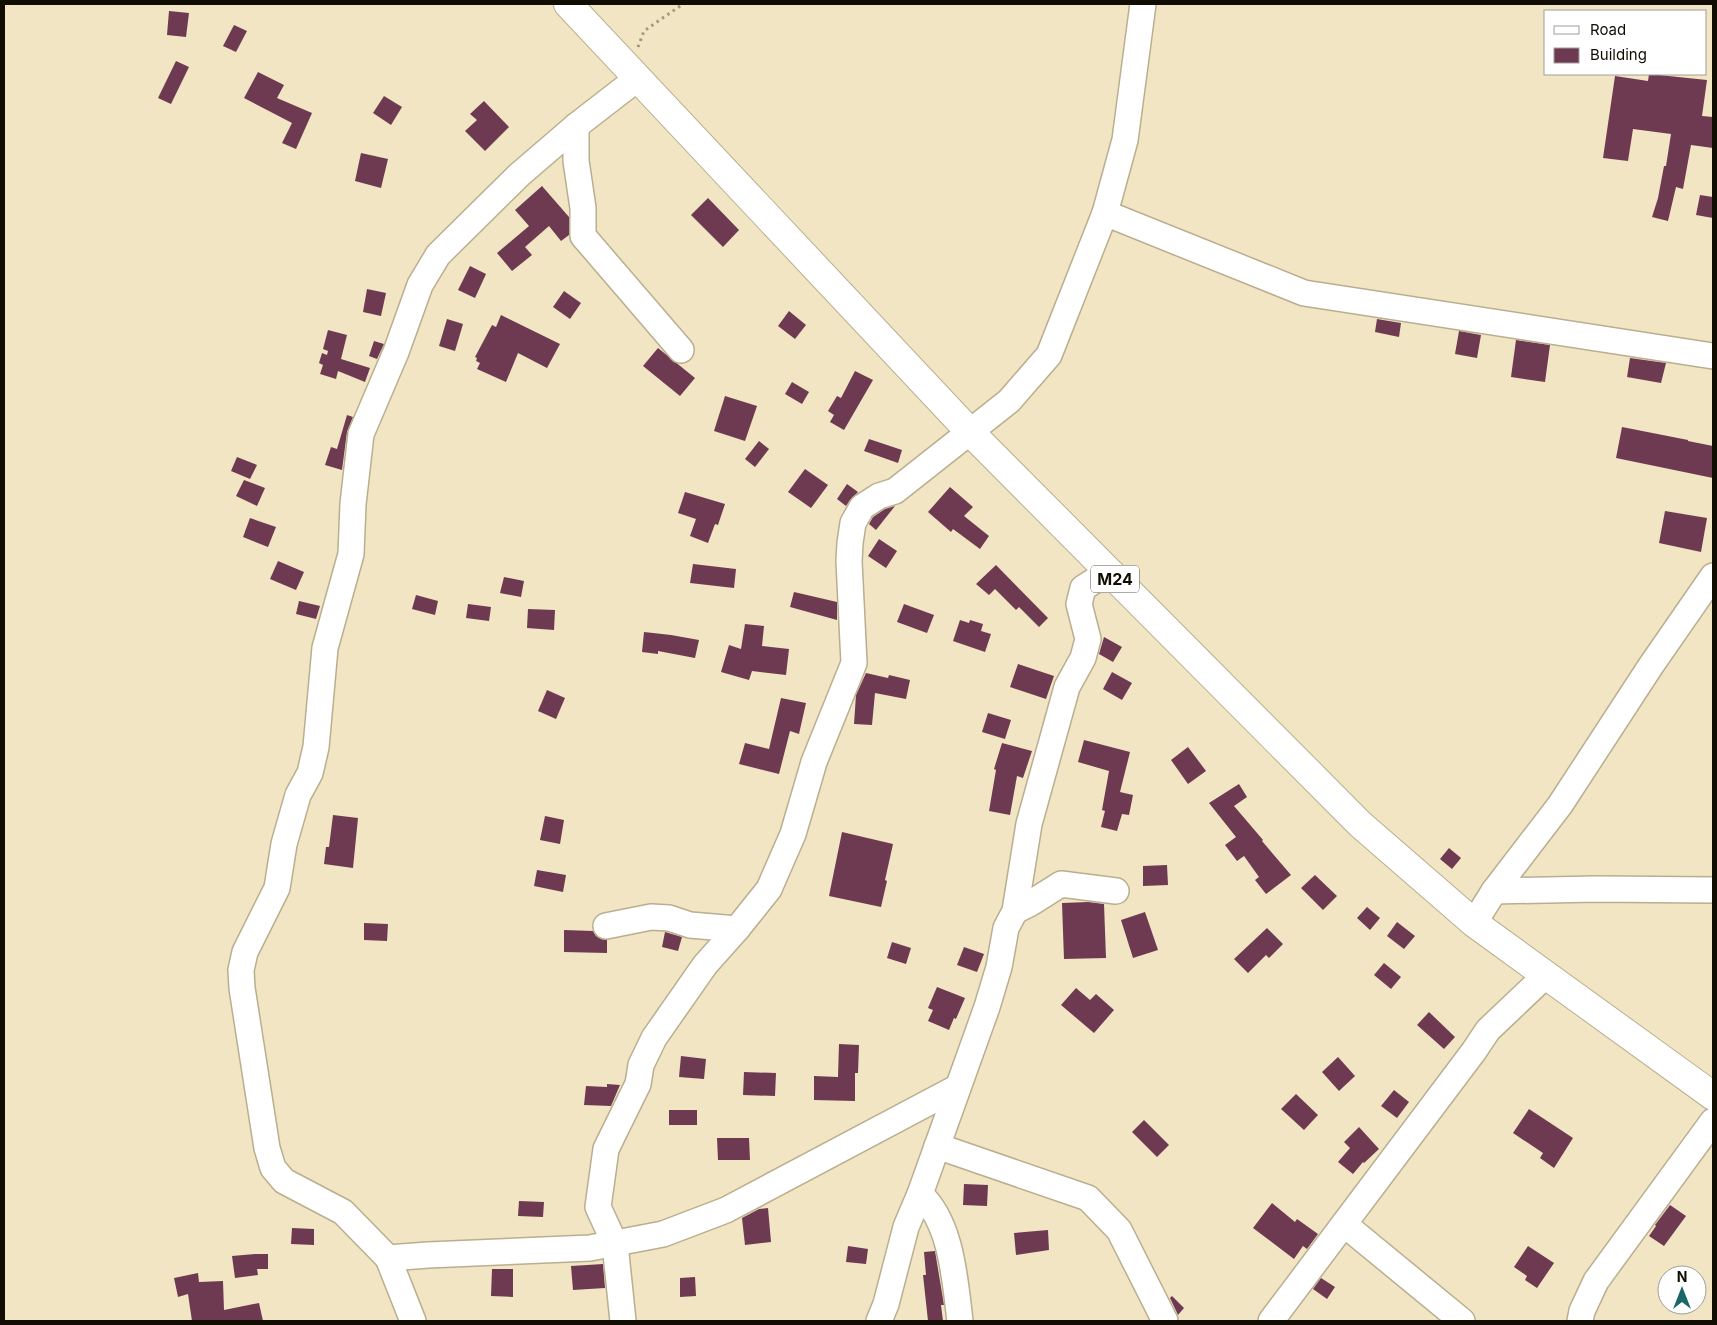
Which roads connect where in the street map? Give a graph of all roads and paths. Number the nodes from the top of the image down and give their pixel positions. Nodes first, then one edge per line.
1 (568, 4) edge
2 (683, 4) edge
3 (1143, 4) edge
4 (633, 73) junction
5 (576, 126) junction
6 (1106, 213) junction
7 (682, 350) dead end
8 (1713, 356) edge
9 (970, 432) junction
10 (1108, 572) junction
11 (1713, 576) edge
12 (1713, 890) edge
13 (1116, 891) dead end
14 (1494, 891) junction
15 (1014, 911) junction
16 (1474, 923) junction
17 (606, 926) dead end
18 (737, 929) junction
19 (1546, 975) junction
20 (958, 1087) junction
21 (1713, 1096) edge
22 (1713, 1121) edge
23 (937, 1146) junction
24 (920, 1194) junction
25 (1344, 1224) junction
26 (615, 1244) junction
27 (388, 1258) junction
28 (413, 1321) edge
29 (623, 1321) edge
30 (879, 1321) edge
31 (960, 1321) edge
32 (1165, 1321) edge
33 (1271, 1321) edge
34 (1462, 1321) edge
35 (1580, 1321) edge

1 - 4 main road, M24
2 - 4 path
3 - 6 street
4 - 5 street
4 - 9 main road, M24
5 - 7 street
5 - 27 street
6 - 8 street
6 - 9 street
9 - 10 main road, M24
9 - 18 street
10 - 15 street
10 - 16 main road, M24
11 - 14 street
12 - 14 street
13 - 15 street
14 - 16 street
15 - 20 street
16 - 19 main road, M24
17 - 18 street
18 - 26 street
19 - 21 main road, M24
19 - 25 street
20 - 23 street
20 - 26 street
22 - 35 street
23 - 24 street
23 - 32 street
24 - 30 street
24 - 31 street
25 - 33 street
25 - 34 street
26 - 27 street
26 - 29 street
27 - 28 street

